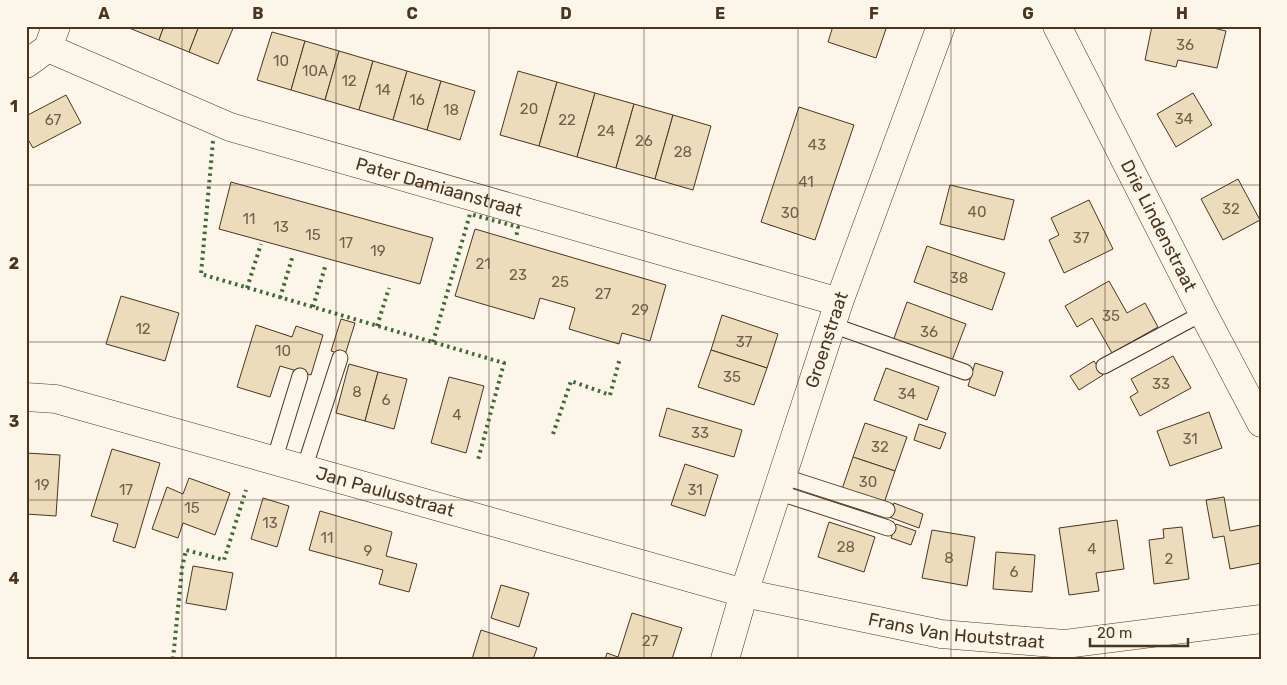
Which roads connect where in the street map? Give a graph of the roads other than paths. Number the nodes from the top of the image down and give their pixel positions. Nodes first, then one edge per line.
1 (941, 26) edge
2 (1056, 26) edge
3 (52, 37) edge
4 (26, 64) edge
5 (836, 313) junction
6 (1202, 313) junction
7 (340, 358) dead end
8 (1104, 366) dead end
9 (965, 372) dead end
10 (300, 376) dead end
11 (26, 397) edge
12 (1261, 423) edge
13 (274, 461) junction
14 (304, 469) junction
15 (780, 484) junction
16 (887, 510) dead end
17 (888, 528) dead end
18 (744, 593) junction
19 (1261, 619) edge
20 (725, 659) edge

1 - 5 street, Groenstraat
2 - 6 street, Drie Lindenstraat
3 - 4 street
3 - 5 street, Pater Damiaanstraat
5 - 9 lane
5 - 15 street, Groenstraat
6 - 8 lane
6 - 12 street, Drie Lindenstraat
7 - 14 lane
10 - 13 lane
11 - 13 street, Jan Paulusstraat
13 - 14 street, Jan Paulusstraat
14 - 18 street, Jan Paulusstraat
15 - 16 lane
15 - 17 lane
15 - 18 street, Groenstraat
18 - 19 street, Frans Van Houtstraat
18 - 20 street, Groenstraat

